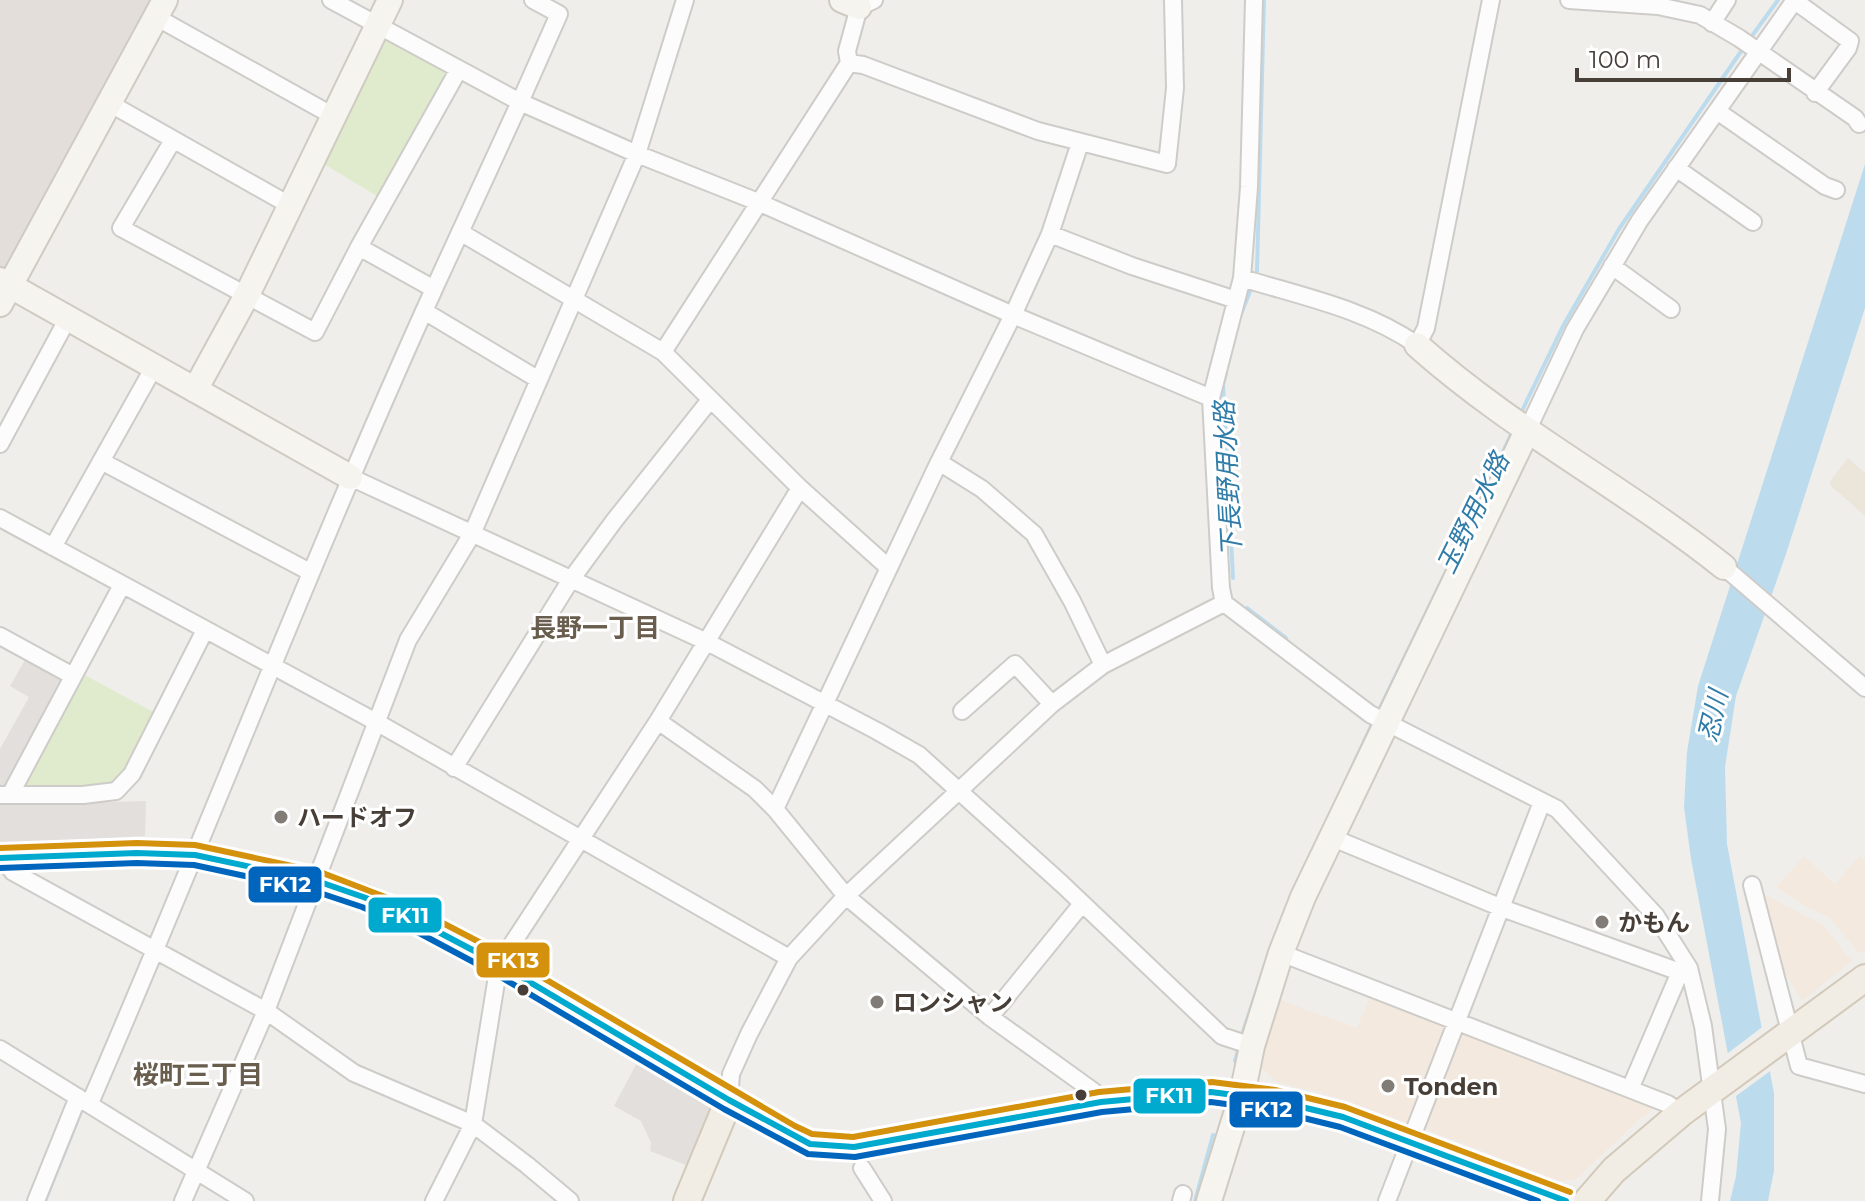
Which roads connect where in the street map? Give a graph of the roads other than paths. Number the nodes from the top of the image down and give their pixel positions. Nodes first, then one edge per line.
1 (331, 0) edge
2 (390, 0) edge
3 (533, 0) edge
4 (685, 0) edge
5 (1173, 0) edge
6 (1254, 0) edge
7 (1491, 0) edge
8 (1569, 0) edge
9 (1727, 0) edge
10 (1795, 0) edge
11 (858, 2) edge
12 (562, 7) edge
13 (161, 8) edge
14 (1712, 23) junction
15 (378, 25) junction
16 (1751, 48) junction
17 (849, 63) junction
18 (459, 69) junction
19 (1815, 93) junction
20 (520, 102) junction
21 (109, 103) junction
22 (1717, 111) junction
23 (335, 117) junction
24 (1859, 124) dead end
25 (173, 140) junction
26 (1080, 143) junction
27 (637, 154) junction
28 (1676, 168) junction
29 (1836, 190) dead end
30 (758, 202) junction
31 (291, 206) junction
32 (1753, 222) dead end
33 (460, 232) junction
34 (1050, 234) junction
35 (359, 247) junction
36 (1612, 266) junction
37 (1242, 278) junction
38 (434, 289) junction
39 (3, 290) edge
40 (247, 295) junction
41 (575, 298) junction
42 (1236, 300) junction
43 (1671, 309) dead end
44 (424, 311) junction
45 (1013, 315) junction
46 (68, 318) junction
47 (1417, 345) junction
48 (663, 352) junction
49 (154, 367) junction
50 (539, 380) junction
51 (195, 390) junction
52 (1211, 398) junction
53 (710, 400) junction
54 (1520, 426) junction
55 (0, 444) edge
56 (101, 461) junction
57 (939, 462) junction
58 (350, 477) junction
59 (800, 488) junction
60 (0, 518) edge
61 (472, 534) junction
62 (53, 547) junction
63 (1724, 567) joint
64 (889, 568) junction
65 (310, 572) junction
66 (570, 581) junction
67 (122, 585) junction
68 (1224, 603) junction
69 (205, 630) junction
70 (0, 636) edge
71 (707, 642) junction
72 (1103, 665) junction
73 (270, 666) junction
74 (73, 676) junction
75 (1865, 688) edge
76 (826, 704) junction
77 (1052, 704) junction
78 (962, 711) dead end
79 (1379, 720) junction
80 (658, 721) junction
81 (378, 723) junction
82 (454, 768) junction
83 (960, 791) junction
84 (5, 795) edge
85 (1542, 802) junction
86 (775, 809) junction
87 (1333, 838) junction
88 (581, 840) junction
89 (195, 855) junction
90 (1, 858) edge
91 (317, 881) junction
92 (1752, 885) dead end
93 (846, 896) junction
94 (1081, 905) junction
95 (1502, 908) junction
96 (156, 951) junction
97 (1281, 953) junction
98 (789, 958) junction
99 (499, 964) junction
100 (1685, 970) junction
101 (1865, 978) edge
102 (266, 1011) junction
103 (990, 1017) junction
104 (1457, 1021) junction
105 (1786, 1038) junction
106 (1244, 1044) junction
107 (0, 1049) edge
108 (1865, 1084) edge
109 (1715, 1088) junction
110 (1630, 1089) junction
111 (1242, 1095) junction
112 (84, 1100) junction
113 (729, 1100) junction
114 (1101, 1102) junction
115 (1681, 1113) junction
116 (473, 1124) junction
117 (1410, 1142) junction
118 (862, 1168) dead end
119 (197, 1169) junction
120 (36, 1201) edge
121 (183, 1201) edge
122 (245, 1201) edge
123 (434, 1201) edge
124 (570, 1201) edge
125 (687, 1201) edge
126 (883, 1201) edge
127 (1209, 1201) edge
128 (1387, 1201) edge
129 (1566, 1201) edge
130 (1587, 1201) edge
131 (1710, 1201) edge

1 - 15 street
2 - 15 street
3 - 12 street
4 - 27 street
5 - 26 street
6 - 37 street
7 - 47 street
8 - 14 street
9 - 14 street
10 - 16 street
10 - 19 street
11 - 17 street
12 - 20 street
13 - 21 street
13 - 23 street
14 - 16 street
15 - 18 street
15 - 23 street
16 - 19 street
16 - 22 street
17 - 26 street
17 - 30 street
18 - 20 street
18 - 35 street
19 - 24 street
20 - 27 street
20 - 33 street
21 - 25 street
21 - 39 street
22 - 28 street
22 - 29 street
23 - 31 street
25 - 31 street
25 - 40 street
26 - 34 street
27 - 30 street
27 - 41 street
28 - 32 street
28 - 36 street
30 - 45 street
30 - 48 street
31 - 40 street
33 - 38 street
33 - 41 street
34 - 42 street
34 - 45 street
35 - 38 street
35 - 40 street
36 - 43 street
36 - 54 street
37 - 42 street
37 - 47 street
38 - 44 street
39 - 46 street
40 - 51 street
41 - 48 street
41 - 50 street
42 - 52 street
44 - 50 street
44 - 58 street
45 - 52 street
45 - 57 street
46 - 49 street
46 - 55 street
47 - 54 street
48 - 53 street
49 - 51 street
49 - 56 street
50 - 61 street
51 - 58 street
52 - 68 street
53 - 59 street
53 - 66 street
54 - 63 street
54 - 79 street
56 - 62 street
56 - 65 street
57 - 64 street
57 - 72 street
58 - 61 street
58 - 65 street
59 - 64 street
59 - 71 street
60 - 62 street
61 - 66 street
61 - 81 street
62 - 67 street
63 - 75 street
64 - 76 street
65 - 73 street
66 - 71 street
66 - 82 street
67 - 69 street
67 - 74 street
68 - 72 street
68 - 79 street
69 - 73 street
69 - 84 street
70 - 74 street
71 - 76 street
71 - 80 street
72 - 77 street
73 - 81 street
73 - 89 street
74 - 84 street
76 - 83 street
76 - 86 street
77 - 78 street
77 - 83 street
79 - 85 street
79 - 87 street
80 - 86 street
80 - 88 street
81 - 82 street
81 - 91 street
82 - 88 street
83 - 93 street
83 - 94 street
85 - 95 street
85 - 100 street
86 - 93 street
87 - 95 street
87 - 97 street
88 - 98 street
88 - 99 street
89 - 90 street
89 - 91 street
89 - 96 street
90 - 96 street
91 - 99 street
91 - 102 street
92 - 105 street
93 - 98 street
93 - 103 street
94 - 103 street
94 - 106 street
95 - 100 street
95 - 104 street
96 - 102 street
96 - 112 street
97 - 104 street
97 - 106 street
98 - 113 street
99 - 113 street
99 - 116 street
100 - 109 street
100 - 110 street
101 - 105 main road
102 - 116 street
102 - 119 street
103 - 114 street
104 - 110 street
104 - 117 street
105 - 108 street
105 - 109 main road
106 - 111 street
107 - 112 street
109 - 115 main road
109 - 131 street
110 - 115 street
111 - 114 street
111 - 117 street
111 - 127 street
112 - 119 street
112 - 120 street
113 - 114 street
113 - 125 main road
115 - 130 main road
116 - 123 street
116 - 124 street
117 - 128 street
117 - 129 street
118 - 126 street
119 - 121 street
119 - 122 street

